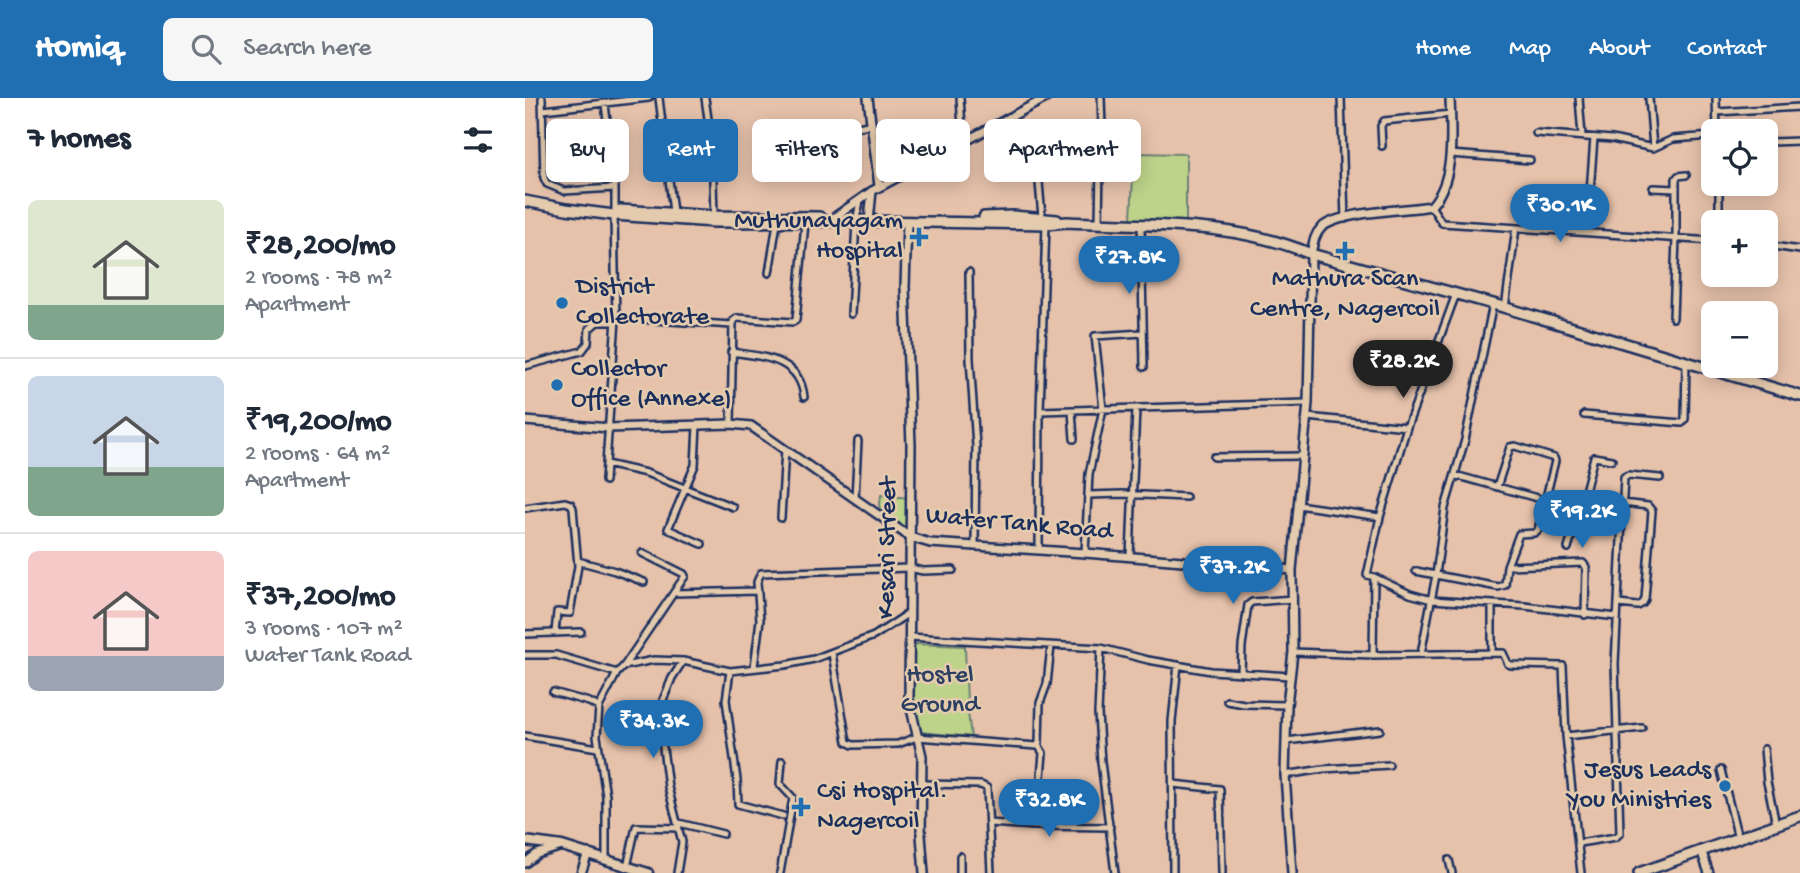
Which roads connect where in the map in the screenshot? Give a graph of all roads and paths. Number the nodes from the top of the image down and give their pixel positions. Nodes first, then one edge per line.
1 (542, 98) edge
2 (649, 98) edge
3 (659, 98) edge
4 (705, 98) edge
5 (868, 98) edge
6 (960, 98) edge
7 (1046, 98) edge
8 (1101, 98) edge
9 (1341, 98) edge
10 (1450, 98) edge
11 (1579, 98) edge
12 (1649, 98) edge
13 (1716, 98) edge
14 (605, 104) junction
15 (1800, 107) edge
16 (543, 110) junction
17 (1717, 112) junction
18 (1451, 114) junction
19 (961, 119) edge
20 (1102, 119) edge
21 (1717, 119) edge
22 (871, 124) junction
23 (862, 126) edge
24 (1536, 133) dead end
25 (1582, 136) junction
26 (970, 137) edge
27 (1701, 137) edge
28 (1594, 138) junction
29 (1800, 141) edge
30 (1778, 142) edge
31 (1382, 146) dead end
32 (1653, 148) junction
33 (1450, 154) junction
34 (1530, 160) dead end
35 (1686, 175) dead end
36 (887, 182) edge
37 (1040, 182) edge
38 (1100, 182) edge
39 (614, 188) junction
40 (876, 188) junction
41 (1653, 188) dead end
42 (1676, 188) junction
43 (525, 195) edge
44 (525, 201) edge
45 (860, 201) junction
46 (1431, 206) junction
47 (673, 212) junction
48 (615, 213) junction
49 (714, 216) junction
50 (693, 218) junction
51 (857, 219) junction
52 (869, 219) junction
53 (1345, 219) junction
54 (835, 220) junction
55 (1044, 221) junction
56 (907, 222) junction
57 (778, 223) junction
58 (805, 223) junction
59 (1099, 223) junction
60 (1141, 224) junction
61 (1516, 228) junction
62 (1587, 232) junction
63 (1677, 238) junction
64 (1701, 241) edge
65 (1778, 246) edge
66 (1800, 250) edge
67 (1311, 254) junction
68 (969, 272) dead end
69 (769, 273) dead end
70 (1456, 294) junction
71 (1493, 304) junction
72 (1505, 308) junction
73 (851, 314) dead end
74 (1673, 318) dead end
75 (616, 320) junction
76 (732, 326) junction
77 (1143, 333) junction
78 (731, 352) junction
79 (1686, 362) junction
80 (525, 366) edge
81 (1144, 367) dead end
82 (1800, 396) edge
83 (804, 397) dead end
84 (1308, 403) junction
85 (1103, 409) junction
86 (1136, 409) junction
87 (1040, 411) junction
88 (1072, 411) junction
89 (1584, 415) dead end
90 (1307, 418) junction
91 (525, 421) edge
92 (731, 424) junction
93 (697, 425) junction
94 (1407, 427) junction
95 (609, 428) junction
96 (1074, 439) dead end
97 (858, 441) dead end
98 (785, 449) junction
99 (1303, 456) junction
100 (1215, 457) dead end
101 (1612, 460) dead end
102 (606, 464) junction
103 (1455, 475) junction
104 (1660, 478) dead end
105 (605, 481) dead end
106 (685, 487) junction
107 (1497, 487) junction
108 (1133, 494) junction
109 (1088, 495) junction
110 (1186, 497) dead end
111 (855, 498) junction
112 (1544, 501) junction
113 (1622, 503) junction
114 (1298, 505) junction
115 (525, 508) edge
116 (733, 508) dead end
117 (1580, 510) junction
118 (1380, 517) junction
119 (781, 518) dead end
120 (910, 537) junction
121 (702, 544) dead end
122 (975, 547) junction
123 (1568, 548) dead end
124 (1039, 550) junction
125 (642, 553) dead end
126 (1085, 553) junction
127 (1130, 556) junction
128 (578, 562) junction
129 (1507, 566) junction
130 (909, 568) junction
131 (953, 570) dead end
132 (1292, 570) junction
133 (1416, 571) dead end
134 (1436, 575) junction
135 (1374, 578) junction
136 (644, 582) dead end
137 (758, 591) junction
138 (674, 593) junction
139 (1293, 599) junction
140 (1432, 600) junction
141 (1492, 604) junction
142 (1618, 604) junction
143 (909, 613) junction
144 (1585, 615) junction
145 (1617, 617) junction
146 (581, 632) dead end
147 (555, 633) junction
148 (525, 634) edge
149 (909, 637) junction
150 (1051, 646) junction
151 (1101, 648) junction
152 (1293, 652) junction
153 (832, 653) junction
154 (1492, 653) junction
155 (1421, 654) junction
156 (525, 655) edge
157 (1373, 655) junction
158 (683, 661) junction
159 (1178, 665) junction
160 (624, 666) junction
161 (754, 667) junction
162 (730, 671) junction
163 (617, 673) junction
164 (1241, 673) junction
165 (1291, 676) junction
166 (553, 692) dead end
167 (1227, 701) dead end
168 (1287, 705) junction
169 (599, 707) junction
170 (1642, 727) dead end
171 (1380, 730) dead end
172 (1615, 730) junction
173 (525, 736) edge
174 (1566, 736) junction
175 (917, 737) junction
176 (1286, 741) junction
177 (1038, 745) junction
178 (598, 748) junction
179 (1764, 749) dead end
180 (782, 761) dead end
181 (1389, 765) dead end
182 (1721, 770) dead end
183 (1285, 775) junction
184 (1173, 784) junction
185 (922, 785) junction
186 (783, 816) dead end
187 (1800, 817) edge
188 (989, 822) junction
189 (1776, 824) junction
190 (679, 825) junction
191 (1031, 826) junction
192 (1110, 827) junction
193 (723, 834) dead end
194 (1738, 838) junction
195 (525, 841) edge
196 (536, 842) junction
197 (1579, 843) junction
198 (562, 846) junction
199 (1700, 850) junction
200 (588, 853) junction
201 (537, 854) junction
202 (960, 856) dead end
203 (606, 858) junction
204 (1450, 860) dead end
205 (525, 863) edge
206 (627, 868) junction
207 (581, 873) edge
208 (649, 873) edge
209 (677, 873) edge
210 (780, 873) edge
211 (924, 873) edge
212 (960, 873) edge
213 (991, 873) edge
214 (1115, 873) edge
215 (1173, 873) edge
216 (1222, 873) edge
217 (1292, 873) edge
218 (1452, 873) edge
219 (1581, 873) edge
220 (1639, 873) edge
221 (1709, 873) edge

1 - 16 street
2 - 14 street
3 - 47 street
4 - 49 street
5 - 22 street
6 - 19 street
7 - 26 street
8 - 20 street
9 - 53 street
10 - 18 street
11 - 25 street
12 - 32 street
13 - 17 street
14 - 16 street
14 - 39 street
15 - 17 street
16 - 39 street
17 - 21 street
18 - 31 street
18 - 33 street
22 - 23 street
22 - 40 street
24 - 25 street
25 - 28 street
27 - 32 street
28 - 32 street
28 - 62 street
29 - 30 street
33 - 34 street
33 - 46 street
35 - 42 street
36 - 40 street
37 - 55 street
38 - 59 street
39 - 48 street
40 - 45 street
40 - 52 street
41 - 42 street
42 - 63 street
43 - 48 highway
44 - 48 highway
45 - 51 street
45 - 54 street
46 - 53 street
46 - 61 street
47 - 48 highway
47 - 50 highway
48 - 50 highway
48 - 75 street
49 - 50 highway
49 - 54 highway
50 - 57 highway
51 - 52 highway
51 - 54 highway
51 - 73 street
52 - 55 highway
52 - 56 highway
53 - 67 street
54 - 58 highway
55 - 56 highway
55 - 59 highway
55 - 87 street
56 - 120 street, Kesari Street
57 - 58 highway
57 - 69 street
58 - 76 street
59 - 60 highway
60 - 67 highway
60 - 77 street
61 - 62 street
61 - 72 street
62 - 63 street
63 - 64 street
63 - 74 street
65 - 66 street
67 - 70 highway
67 - 84 street
68 - 122 street
70 - 71 highway
70 - 94 street
71 - 72 highway
71 - 103 street
72 - 79 highway
75 - 76 street
75 - 80 street
75 - 95 street
76 - 78 street
77 - 81 street
77 - 85 street
78 - 83 street
78 - 92 street
79 - 82 highway
79 - 89 street
84 - 86 street
84 - 90 street
85 - 86 street
85 - 88 street
85 - 109 street
86 - 108 street
87 - 88 street
87 - 124 street
88 - 96 street
90 - 94 street
90 - 99 street
91 - 95 street, Water Tank Road
92 - 93 street, Water Tank Road
92 - 98 street, Water Tank Road
93 - 95 street, Water Tank Road
93 - 106 street
94 - 118 street
95 - 102 street
97 - 111 street
98 - 111 street, Water Tank Road
98 - 119 street
99 - 100 street
99 - 114 street
101 - 117 street
102 - 105 street
102 - 106 street
103 - 107 street
103 - 134 street
104 - 113 street
106 - 116 street
106 - 121 street
107 - 112 street
107 - 112 street
108 - 109 street
108 - 110 street
108 - 127 street
109 - 126 street
111 - 120 street, Water Tank Road
112 - 117 street
112 - 129 street
113 - 142 street
113 - 142 street
114 - 118 street
114 - 132 street
115 - 128 street
117 - 123 street
118 - 135 street
120 - 122 street, Water Tank Road
120 - 130 street, Kesari Street
122 - 124 street, Water Tank Road
124 - 126 street, Water Tank Road
125 - 138 street
126 - 127 street, Water Tank Road
127 - 132 street, Water Tank Road
128 - 136 street
128 - 147 street
129 - 134 street
129 - 144 street
130 - 131 street
130 - 137 street
130 - 143 street, Kesari Street
132 - 139 street
133 - 134 street
134 - 140 street
135 - 140 street
135 - 157 street
137 - 138 street
137 - 161 street
138 - 160 street
139 - 152 street
139 - 164 street
140 - 141 street
140 - 155 street
141 - 144 street
141 - 154 street
142 - 145 street
143 - 149 street, Kesari Street
143 - 153 street
144 - 145 street
145 - 172 street
146 - 147 street
147 - 148 street
149 - 150 street
149 - 175 street, Kesari Street
150 - 151 street
150 - 177 street
151 - 159 street
151 - 192 street
152 - 157 street
152 - 165 street
153 - 161 street
153 - 175 street
154 - 155 street
154 - 174 street
155 - 157 street
156 - 163 street
158 - 160 street
158 - 162 street
158 - 190 street
159 - 164 street
159 - 184 street
160 - 163 street
161 - 162 street
162 - 186 street
163 - 169 street
164 - 165 street
165 - 168 street
166 - 169 street
167 - 168 street
168 - 176 street
169 - 178 street
170 - 172 street
171 - 176 street
172 - 174 street
172 - 197 street
173 - 178 street
174 - 197 street
175 - 177 street
175 - 185 street, Kesari Street
176 - 183 street
177 - 191 street
178 - 203 street
179 - 189 street
180 - 210 street
181 - 183 street
182 - 194 street
183 - 217 street
184 - 215 street
184 - 216 street
185 - 188 street
185 - 211 street, Kesari Street
187 - 189 highway
188 - 191 street
188 - 213 street
189 - 194 highway
190 - 193 street
190 - 206 street
190 - 209 street
191 - 192 street
192 - 214 street
194 - 199 highway
195 - 196 main road
196 - 198 main road
196 - 201 street
197 - 219 street
198 - 200 main road
198 - 201 street
199 - 220 highway
199 - 221 street
200 - 203 main road
200 - 207 street
201 - 205 street
202 - 212 street
203 - 206 main road
204 - 218 street
206 - 208 main road

